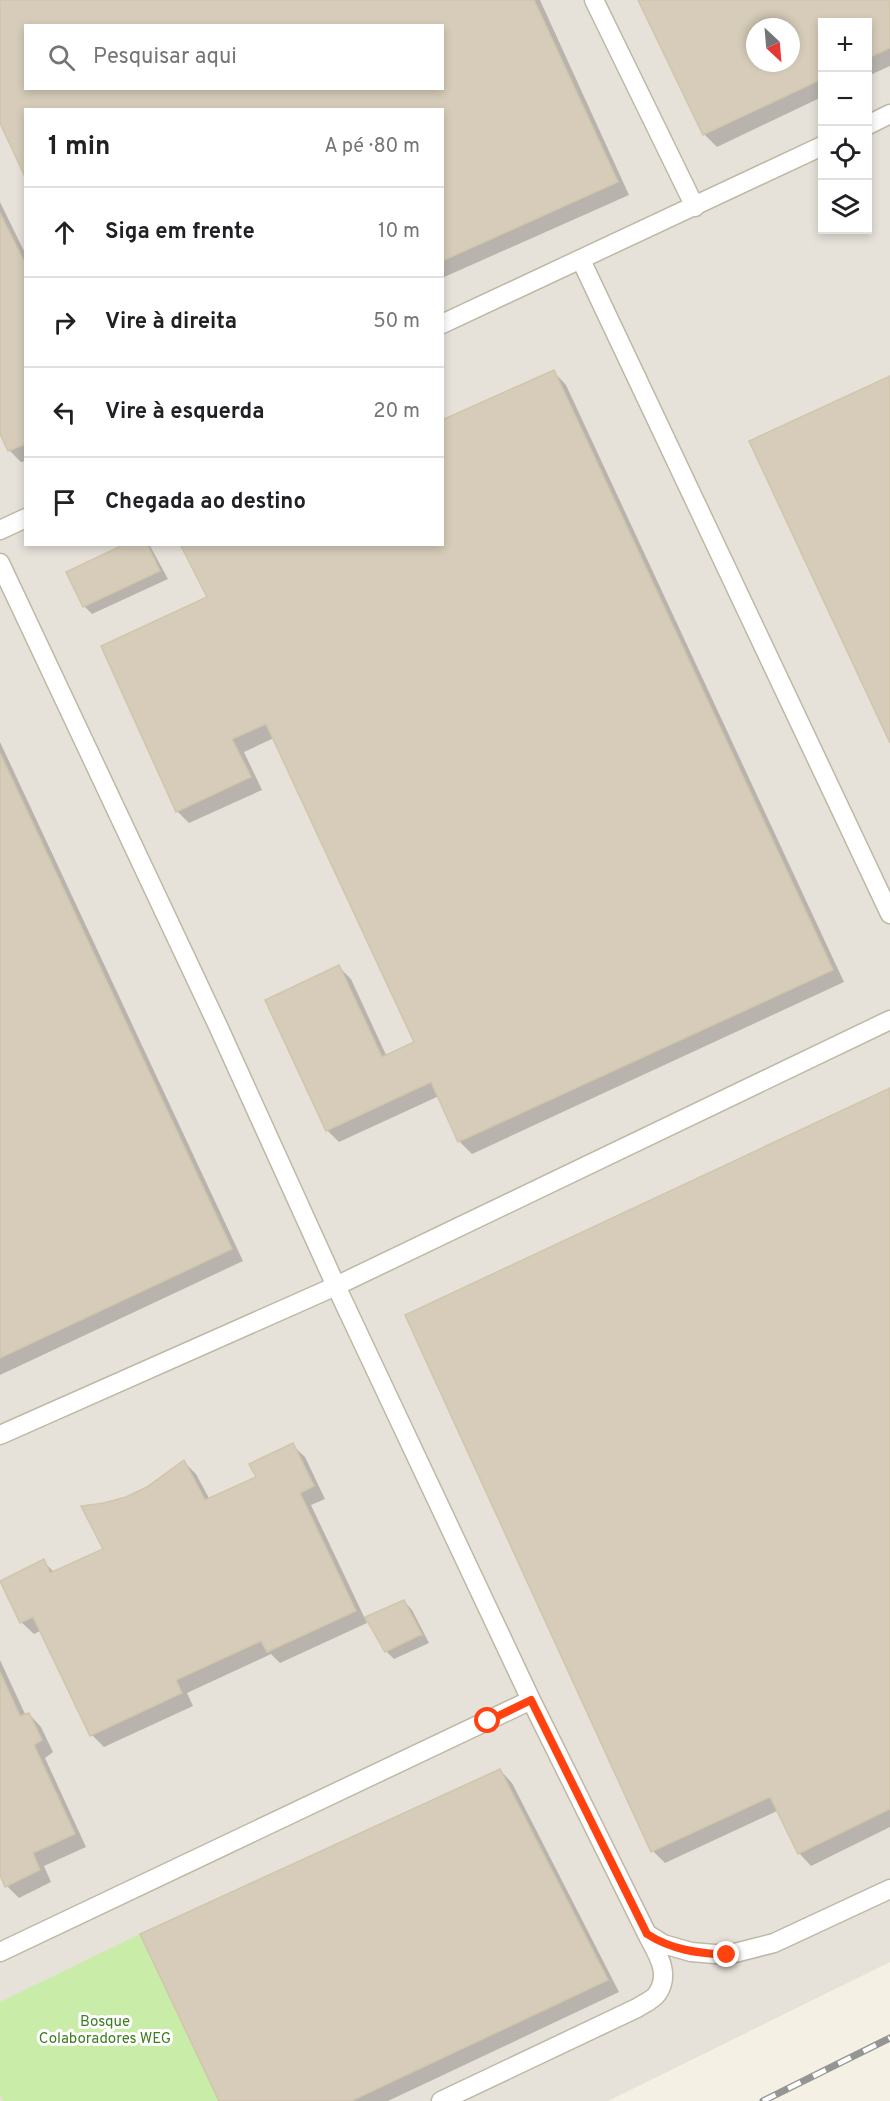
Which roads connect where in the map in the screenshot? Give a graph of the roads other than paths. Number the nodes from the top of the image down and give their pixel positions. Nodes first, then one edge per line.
1 (594, 0) edge
2 (890, 114) edge
3 (872, 123) edge
4 (818, 148) edge
5 (695, 207) junction
6 (581, 260) junction
7 (444, 323) edge
8 (24, 519) edge
9 (0, 530) edge
10 (0, 563) edge
11 (890, 914) edge
12 (890, 1020) edge
13 (336, 1286) junction
14 (0, 1435) edge
15 (531, 1700) junction
16 (890, 1889) edge
17 (647, 1934) junction
18 (0, 1952) edge
19 (441, 2101) edge

1 - 5 lane
2 - 3 lane
4 - 5 lane
5 - 6 lane
6 - 7 lane
6 - 11 lane
8 - 9 lane
10 - 13 lane
12 - 13 lane
13 - 14 lane
13 - 15 lane
15 - 17 lane
15 - 18 lane
16 - 17 lane
17 - 19 lane

